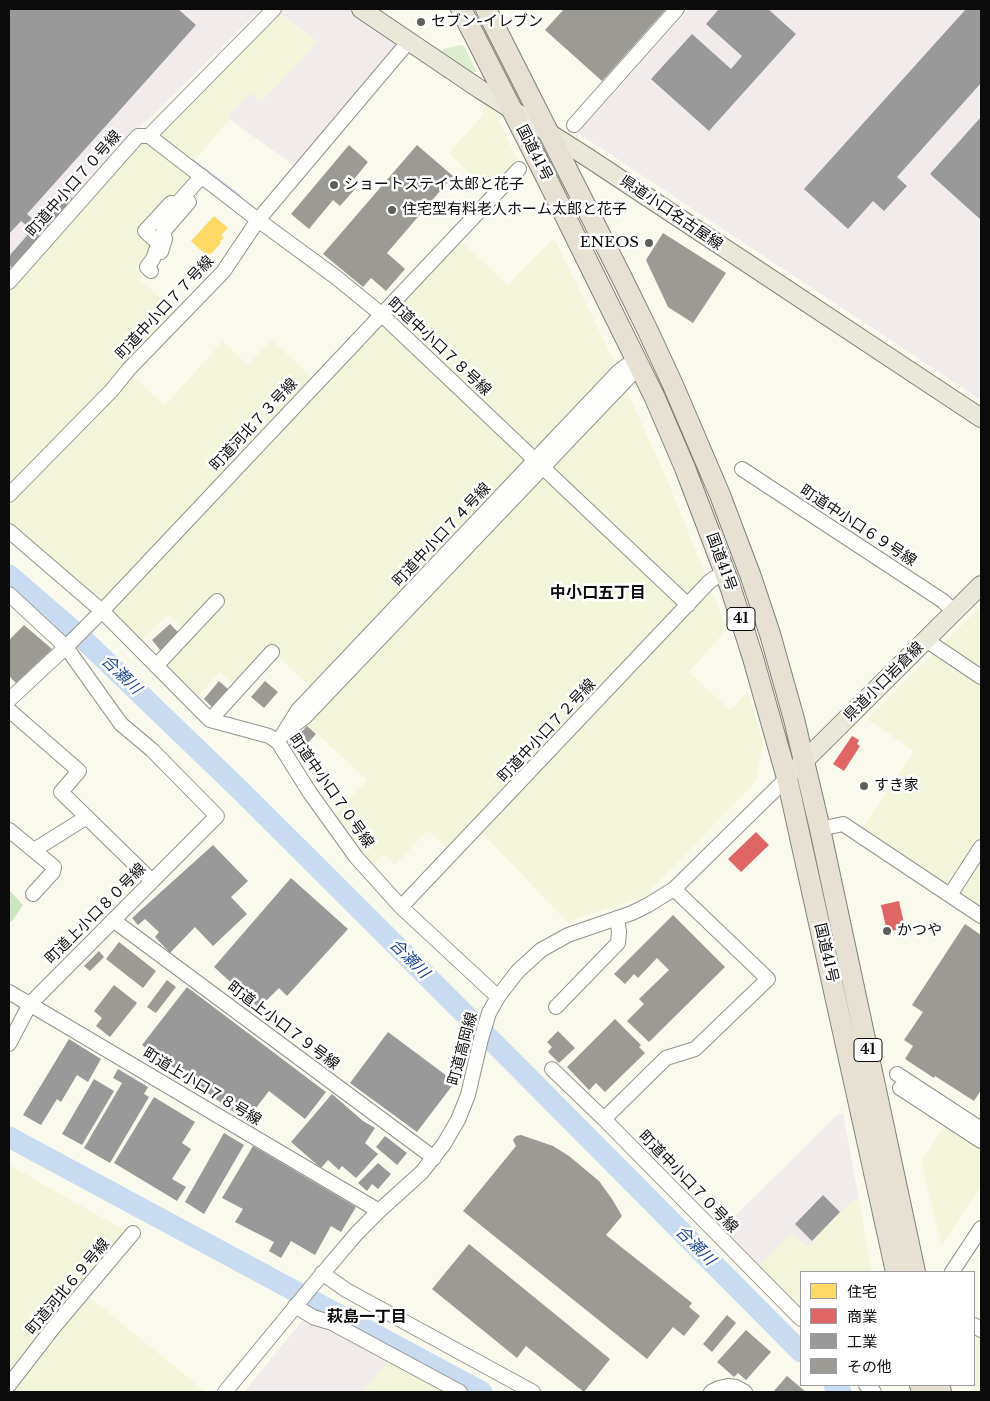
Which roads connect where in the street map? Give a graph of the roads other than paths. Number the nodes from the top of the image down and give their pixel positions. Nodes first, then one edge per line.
1 (274, 9) edge
2 (361, 9) edge
3 (460, 9) edge
4 (486, 9) edge
5 (677, 9) edge
6 (409, 42) junction
7 (512, 110) junction
8 (574, 125) dead end
9 (549, 133) junction
10 (149, 136) junction
11 (519, 169) dead end
12 (205, 179) junction
13 (258, 220) junction
14 (9, 282) edge
15 (381, 314) junction
16 (629, 370) dead end
17 (981, 418) edge
18 (538, 463) junction
19 (742, 469) dead end
20 (9, 496) edge
21 (9, 531) edge
22 (716, 577) dead end
23 (981, 585) edge
24 (9, 594) edge
25 (217, 601) dead end
26 (688, 605) junction
27 (102, 611) junction
28 (954, 612) junction
29 (926, 640) junction
30 (68, 645) junction
31 (272, 652) dead end
32 (156, 666) junction
33 (981, 677) edge
34 (9, 700) edge
35 (9, 710) edge
36 (210, 720) junction
37 (281, 736) junction
38 (803, 762) junction
39 (787, 778) junction
40 (88, 817) junction
41 (820, 829) junction
42 (9, 830) edge
43 (981, 847) edge
44 (34, 850) junction
45 (152, 881) junction
46 (674, 889) junction
47 (33, 894) dead end
48 (950, 895) junction
49 (401, 907) junction
50 (981, 916) edge
51 (617, 918) junction
52 (113, 920) junction
53 (9, 992) edge
54 (498, 997) junction
55 (30, 1004) junction
56 (556, 1007) dead end
57 (9, 1044) edge
58 (552, 1068) dead end
59 (897, 1074) dead end
60 (900, 1088) dead end
61 (604, 1119) junction
62 (981, 1129) edge
63 (981, 1141) edge
64 (434, 1158) junction
65 (379, 1211) junction
66 (981, 1228) edge
67 (896, 1271) edge
68 (915, 1271) edge
69 (953, 1271) edge
70 (322, 1273) junction
71 (297, 1304) junction
72 (800, 1319) edge
73 (9, 1371) edge
74 (9, 1384) edge
75 (226, 1392) edge
76 (460, 1392) edge
77 (533, 1392) edge
78 (711, 1392) edge
79 (745, 1392) edge

1 - 10 street, 町道中小口７０号線
2 - 6 main road, 県道小口名古屋線
3 - 7 highway, 国道41号 / 41
4 - 9 highway, 国道41号 / 41
5 - 8 street
6 - 7 main road, 県道小口名古屋線
6 - 13 street, 町道中小口７７号線
7 - 9 main road, 県道小口名古屋線
7 - 39 highway, 国道41号 / 41
9 - 17 main road, 県道小口名古屋線
9 - 38 highway, 国道41号 / 41
10 - 12 street, 町道中小口７８号線
10 - 14 street, 町道中小口７０号線
11 - 15 street, 町道河北７３号線
12 - 12 street
12 - 13 street, 町道中小口７８号線
13 - 15 street, 町道中小口７８号線
13 - 20 street, 町道中小口７７号線
15 - 18 street, 町道中小口７８号線
15 - 27 street, 町道河北７３号線
16 - 18 street, 町道中小口７４号線
18 - 26 street, 町道中小口７８号線
18 - 37 street, 町道中小口７４号線
19 - 28 street, 町道中小口６９号線
21 - 27 street, 町道中小口７０号線
22 - 26 street, 町道中小口７２号線
23 - 28 main road, 県道小口岩倉線
24 - 30 street
25 - 32 street
26 - 49 street, 町道中小口７２号線
27 - 30 street, 町道河北７３号線
27 - 32 street, 町道中小口７０号線
28 - 29 main road, 県道小口岩倉線
29 - 33 street
29 - 38 main road, 県道小口岩倉線
30 - 34 street, 町道河北７３号線
30 - 45 street, 町道上小口８０号線
31 - 36 street
32 - 36 street, 町道中小口７０号線
35 - 40 street
36 - 37 street, 町道中小口７０号線
37 - 49 street, 町道中小口７０号線
38 - 39 main road, 県道小口岩倉線
38 - 41 highway, 国道41号 / 41
39 - 46 street, 町道高岡線
39 - 67 highway, 国道41号 / 41
40 - 44 street
40 - 45 street
41 - 48 street
41 - 68 highway, 国道41号 / 41
42 - 44 street
43 - 48 street
44 - 47 street
45 - 52 street, 町道上小口８０号線
46 - 51 street, 町道高岡線
46 - 61 street
48 - 50 street
49 - 54 street, 町道中小口７０号線
51 - 54 street, 町道高岡線
51 - 56 street
52 - 55 street, 町道上小口８０号線
52 - 64 street, 町道上小口７９号線
53 - 55 street, 町道上小口７８号線
54 - 64 street, 町道高岡線
55 - 57 street, 町道上小口８０号線
55 - 65 street, 町道上小口７８号線
58 - 61 street, 町道中小口７０号線
59 - 62 street
60 - 63 street
61 - 72 street, 町道中小口７０号線
64 - 65 street, 町道高岡線
65 - 70 street, 町道高岡線
66 - 69 street
70 - 71 street, 町道高岡線
70 - 77 street
71 - 75 street, 町道高岡線
71 - 76 street
73 - 74 street, 町道河北６９号線
78 - 79 street

